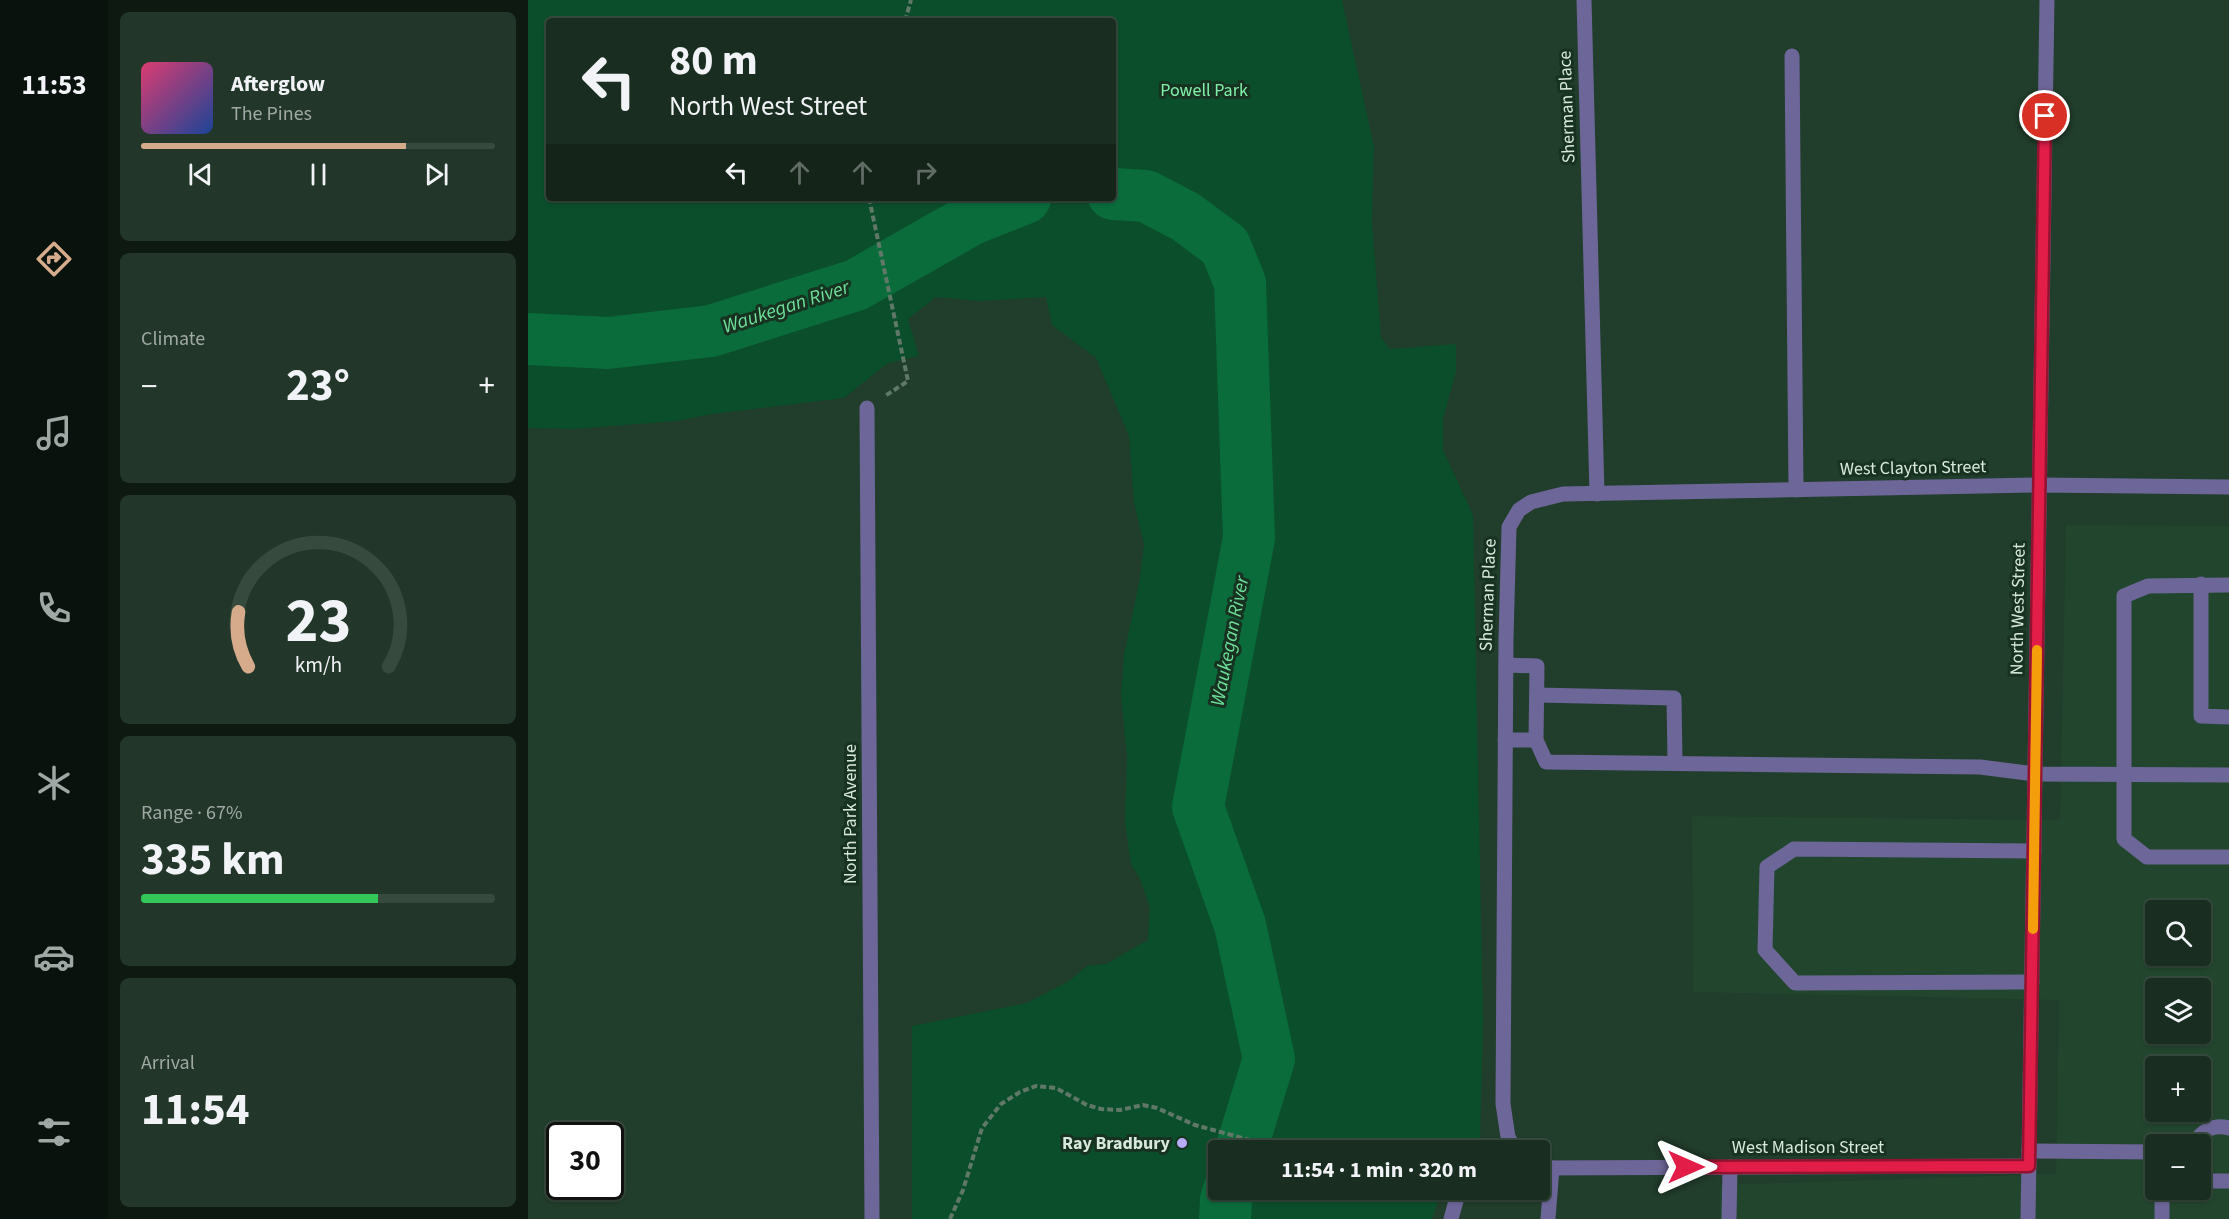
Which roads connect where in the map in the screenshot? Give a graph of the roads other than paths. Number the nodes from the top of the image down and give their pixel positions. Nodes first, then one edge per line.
1 (1584, 0) edge
2 (2047, 0) edge
3 (1792, 56) dead end
4 (867, 408) road end
5 (2039, 485) junction
6 (2229, 487) edge
7 (1796, 490) junction
8 (1597, 494) junction
9 (2201, 584) junction
10 (2229, 585) edge
11 (1506, 665) junction
12 (1537, 695) junction
13 (2229, 717) edge
14 (1505, 740) junction
15 (1536, 740) junction
16 (1675, 762) junction
17 (2035, 774) junction
18 (2123, 775) junction
19 (2229, 776) edge
20 (2034, 852) junction
21 (2229, 857) edge
22 (2032, 982) junction
23 (2229, 1128) edge
24 (2203, 1134) edge
25 (1508, 1140) edge
26 (2145, 1153) edge
27 (2029, 1159) junction
28 (1730, 1167) junction
29 (1550, 1168) edge
30 (2211, 1181) edge
31 (2229, 1181) edge
32 (1456, 1200) edge
33 (1547, 1200) edge
34 (2162, 1200) edge
35 (872, 1219) edge
36 (1451, 1219) edge
37 (1548, 1219) edge
38 (1730, 1219) edge
39 (2028, 1219) edge
40 (2162, 1219) edge

1 - 8 street, Sherman Place
2 - 5 street, North West Street
3 - 7 street
4 - 35 street, North Park Avenue
5 - 6 street, West Clayton Street
5 - 7 street, West Clayton Street
5 - 17 street, North West Street
7 - 8 street, West Clayton Street
8 - 11 street, Sherman Place
9 - 10 street
9 - 13 street
9 - 18 street
11 - 12 street
11 - 14 street, Sherman Place
12 - 15 street
12 - 16 street
14 - 15 street
14 - 25 street, Sherman Place
15 - 16 street
16 - 17 street
17 - 18 street
17 - 20 street, North West Street
18 - 19 street
18 - 21 street
20 - 22 street, North West Street
20 - 22 street
22 - 27 street, North West Street
23 - 24 street
26 - 27 street, West Madison Street
27 - 28 street, West Madison Street
27 - 39 street, North West Street
28 - 29 street, West Madison Street
28 - 38 street
30 - 31 street
32 - 36 street
33 - 37 street
34 - 40 street

